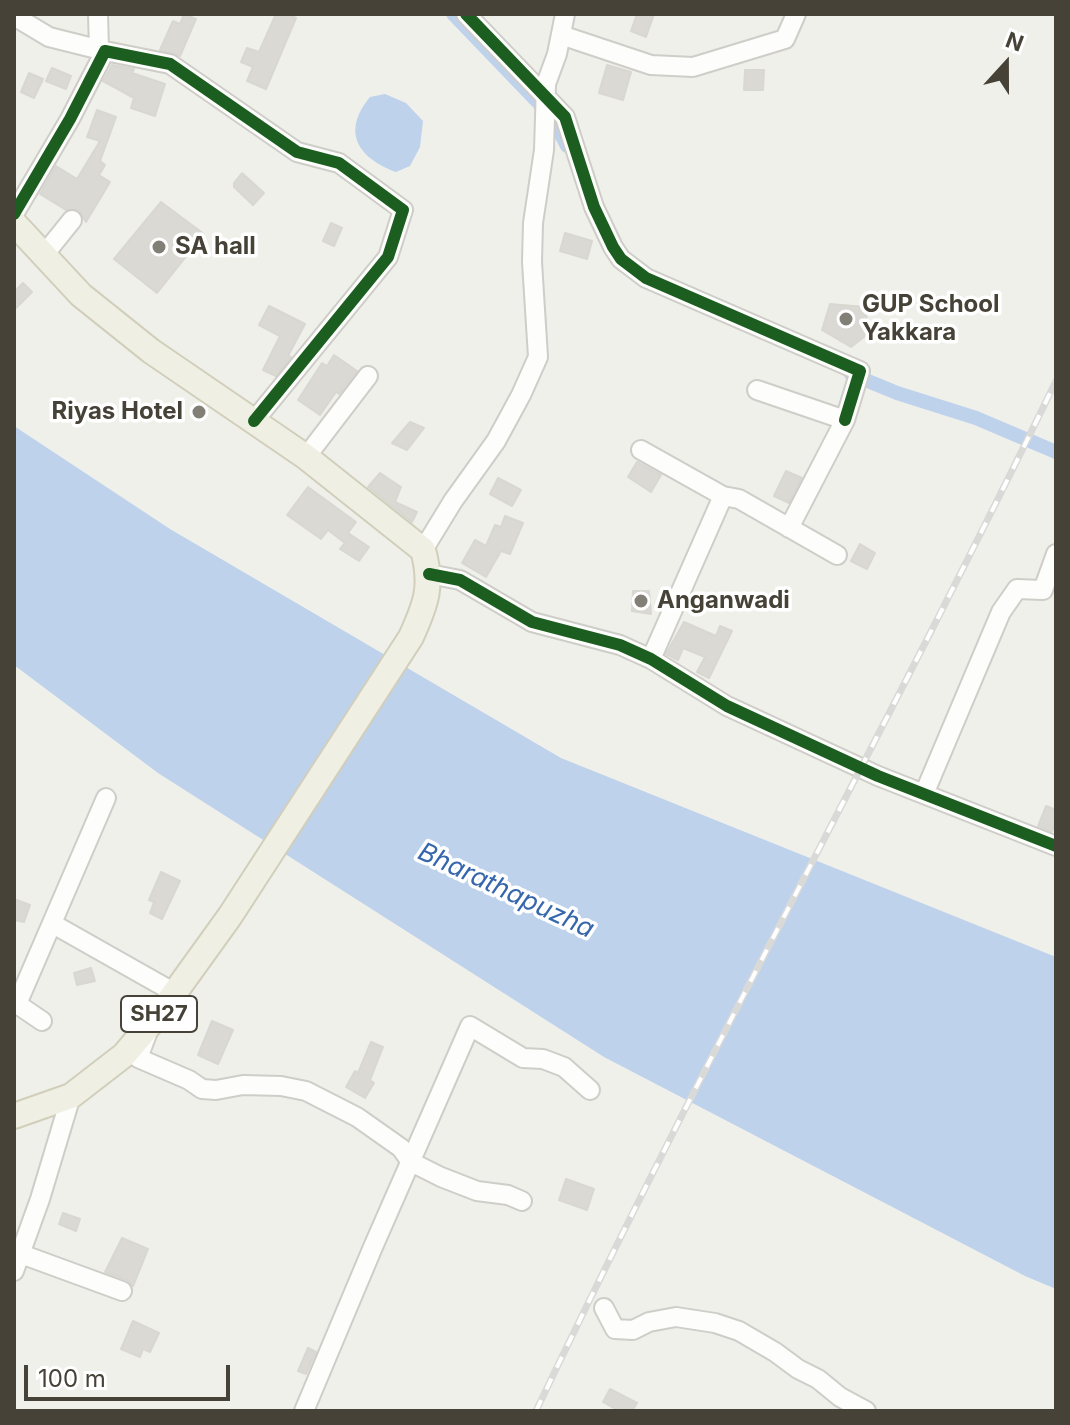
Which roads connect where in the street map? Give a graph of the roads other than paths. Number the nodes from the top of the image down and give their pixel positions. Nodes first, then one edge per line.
1 (98, 14) edge
2 (466, 14) edge
3 (565, 14) edge
4 (796, 14) edge
5 (14, 16) edge
6 (561, 35) junction
7 (102, 50) junction
8 (546, 107) junction
9 (14, 214) edge
10 (72, 220) dead end
11 (14, 223) edge
12 (43, 256) junction
13 (368, 376) dead end
14 (757, 390) dead end
15 (845, 420) junction
16 (254, 421) junction
17 (641, 450) dead end
18 (306, 457) junction
19 (723, 496) junction
20 (789, 528) junction
21 (423, 550) junction
22 (1056, 554) edge
23 (837, 555) dead end
24 (429, 574) junction
25 (1043, 590) junction
26 (1056, 604) edge
27 (651, 659) junction
28 (924, 794) junction
29 (106, 798) dead end
30 (1056, 846) edge
31 (53, 924) junction
32 (175, 993) junction
33 (153, 1020) junction
34 (42, 1021) dead end
35 (590, 1090) dead end
36 (71, 1096) junction
37 (14, 1116) edge
38 (411, 1162) junction
39 (522, 1201) dead end
40 (18, 1262) edge
41 (122, 1291) dead end
42 (604, 1308) dead end
43 (304, 1411) edge
44 (866, 1411) edge

1 - 7 street
2 - 8 street
3 - 6 street
4 - 6 street
5 - 7 street
6 - 8 street
7 - 9 street
7 - 16 street
8 - 15 street
8 - 21 street
10 - 12 street
11 - 12 main road
12 - 16 main road
13 - 18 street
14 - 15 street
15 - 20 street
16 - 18 main road
17 - 19 street
18 - 21 main road
19 - 20 street
19 - 27 street
20 - 23 street
21 - 24 main road, SH27
22 - 25 street
24 - 27 street
24 - 32 main road, SH27
25 - 26 street
25 - 28 street
27 - 28 street
28 - 30 street
29 - 31 street
31 - 32 street
31 - 34 street
32 - 33 main road, SH27
33 - 36 main road, SH27
33 - 38 street
35 - 38 street
36 - 37 main road, SH27
36 - 40 street
38 - 39 street
38 - 43 street
40 - 41 street
42 - 44 street

